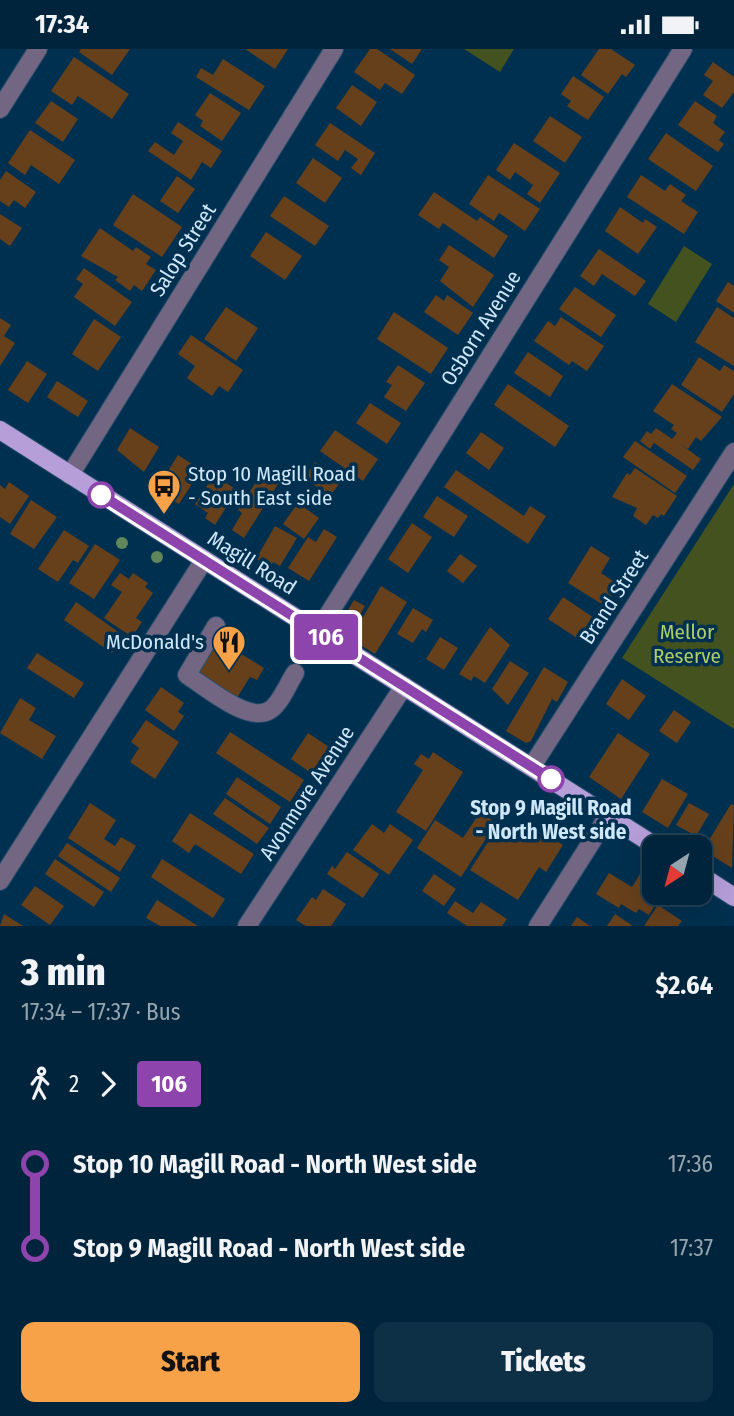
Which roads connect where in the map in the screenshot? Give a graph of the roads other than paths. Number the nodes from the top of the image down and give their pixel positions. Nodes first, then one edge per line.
1 (38, 49) edge
2 (334, 49) edge
3 (683, 49) edge
4 (0, 109) edge
5 (1, 432) edge
6 (734, 452) edge
7 (70, 475) junction
8 (204, 560) junction
9 (216, 626) dead end
10 (318, 631) junction
11 (295, 673) dead end
12 (404, 685) junction
13 (532, 766) junction
14 (608, 815) junction
15 (642, 837) edge
16 (0, 881) edge
17 (712, 883) edge
18 (734, 897) edge
19 (247, 926) edge
20 (538, 926) edge

1 - 4 street
2 - 7 street, Salop Street
3 - 10 street, Osborn Avenue
5 - 7 main road, Magill Road
6 - 13 street, Brand Street
7 - 8 main road, Magill Road
8 - 10 main road, Magill Road
8 - 16 street
9 - 11 street
10 - 12 main road, Magill Road
12 - 13 main road, Magill Road
12 - 19 street, Avonmore Avenue
13 - 14 main road, Magill Road
14 - 15 main road, Magill Road
14 - 20 street
17 - 18 main road

